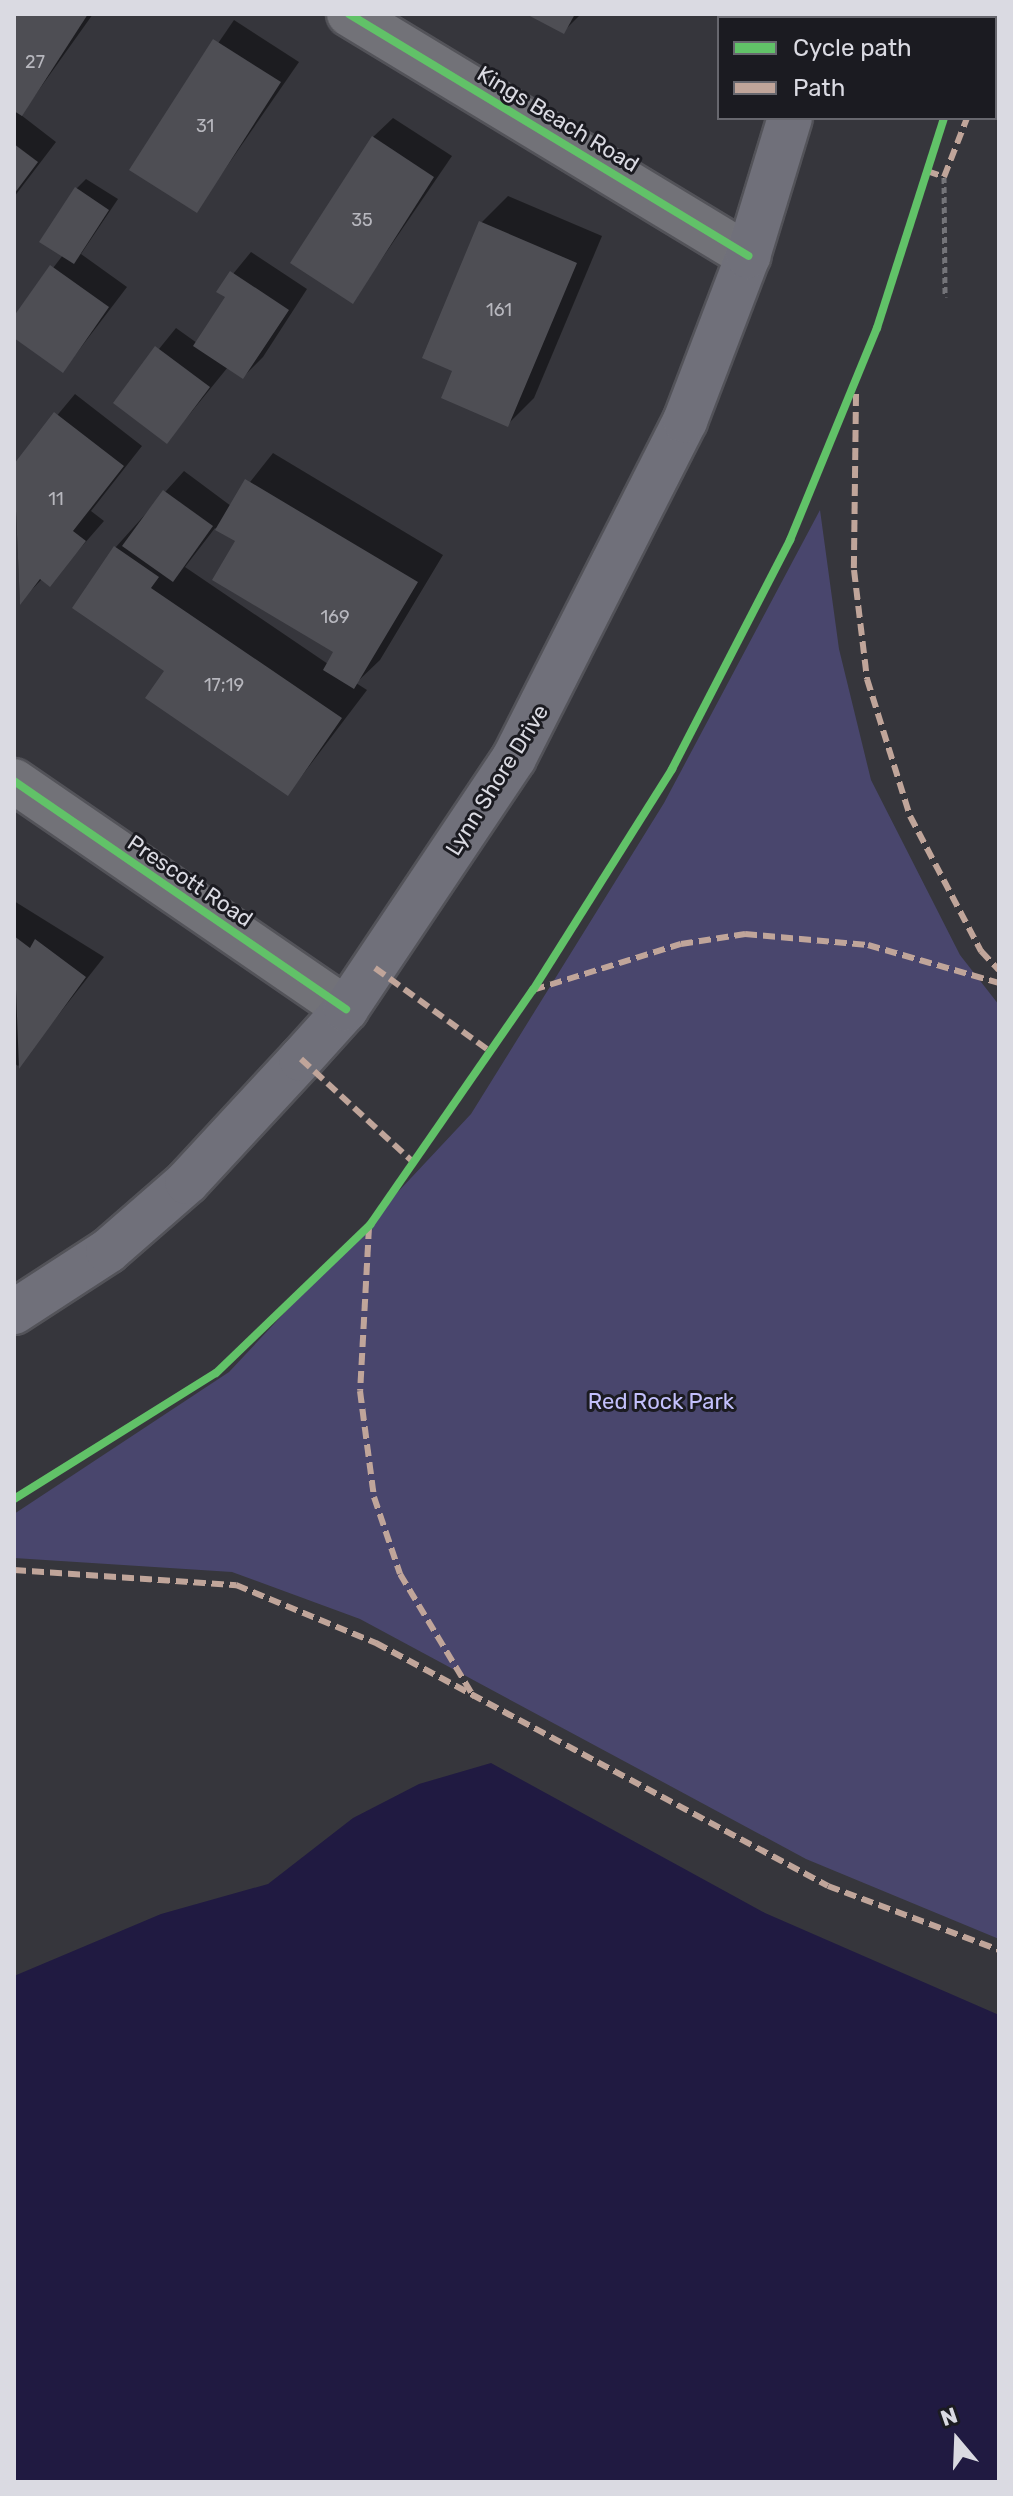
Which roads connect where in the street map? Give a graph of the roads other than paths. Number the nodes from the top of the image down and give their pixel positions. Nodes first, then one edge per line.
1 (349, 14) edge
2 (789, 120) edge
3 (748, 256) junction
4 (14, 781) edge
5 (346, 1009) junction
6 (14, 1312) edge

1 - 3 street, Kings Beach Road
2 - 3 highway, Lynn Shore Drive
3 - 5 highway, Lynn Shore Drive
4 - 5 street, Prescott Road
5 - 6 highway, Lynn Shore Drive

